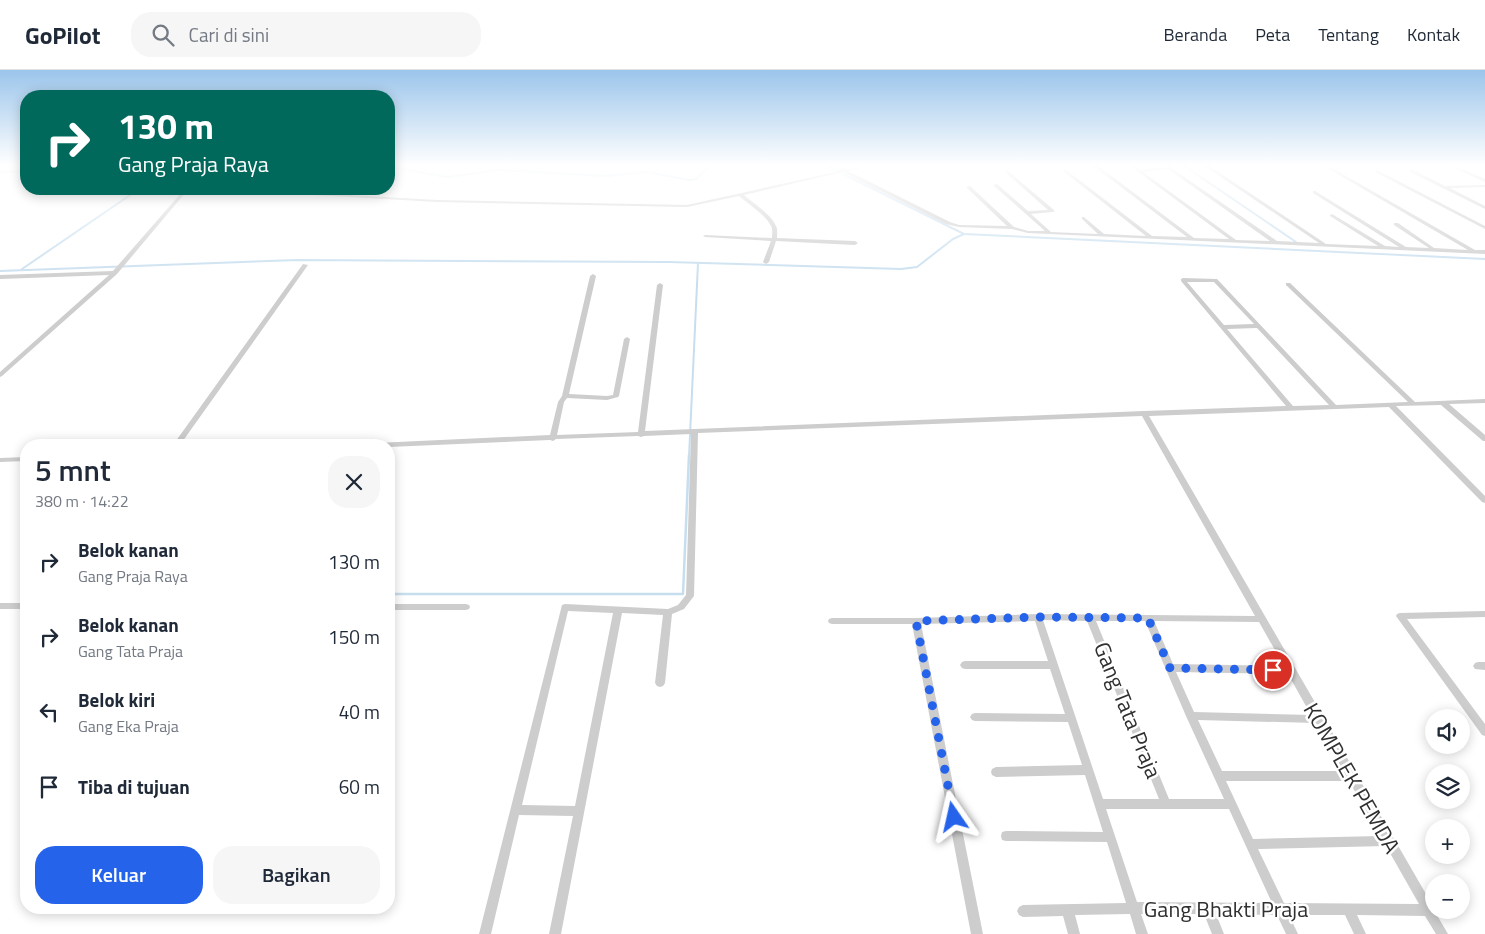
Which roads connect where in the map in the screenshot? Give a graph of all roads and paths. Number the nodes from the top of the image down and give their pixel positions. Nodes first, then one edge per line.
1 (173, 205) edge
2 (653, 205) edge
3 (690, 205) edge
4 (752, 205) edge
5 (914, 205) edge
6 (988, 205) edge
7 (1017, 205) edge
8 (1047, 205) edge
9 (1110, 205) edge
10 (1148, 205) edge
11 (1186, 205) edge
12 (1221, 205) edge
13 (1265, 205) edge
14 (1336, 205) edge
15 (1394, 205) edge
16 (1442, 205) edge
17 (1027, 214) junction
18 (1332, 215) dead end
19 (1084, 218) dead end
20 (1396, 224) dead end
21 (1012, 228) junction
22 (1485, 228) edge
23 (1050, 233) junction
24 (705, 236) dead end
25 (1103, 236) junction
26 (1152, 238) junction
27 (774, 239) junction
28 (1194, 240) junction
29 (1235, 241) junction
30 (855, 243) dead end
31 (1276, 243) junction
32 (1325, 245) junction
33 (1383, 247) junction
34 (1405, 248) junction
35 (1434, 250) junction
36 (1474, 251) junction
37 (1485, 252) edge
38 (766, 262) dead end
39 (305, 265) dead end
40 (117, 271) junction
41 (593, 276) dead end
42 (0, 277) edge
43 (1288, 284) dead end
44 (660, 285) dead end
45 (1258, 326) junction
46 (1222, 327) junction
47 (627, 339) dead end
48 (0, 375) edge
49 (565, 396) junction
50 (1485, 401) edge
51 (1444, 402) junction
52 (1413, 403) junction
53 (1390, 404) junction
54 (1334, 406) junction
55 (1291, 408) junction
56 (1144, 413) junction
57 (692, 431) junction
58 (640, 435) junction
59 (180, 439) edge
60 (553, 439) junction
61 (1485, 439) edge
62 (395, 444) edge
63 (20, 459) edge
64 (0, 460) edge
65 (1485, 500) edge
66 (0, 606) edge
67 (20, 606) edge
68 (395, 607) edge
69 (466, 607) dead end
70 (618, 610) junction
71 (668, 612) junction
72 (1485, 614) edge
73 (1038, 617) junction
74 (1090, 617) junction
75 (1148, 618) junction
76 (1261, 618) junction
77 (832, 621) dead end
78 (916, 621) junction
79 (965, 665) dead end
80 (1053, 665) junction
81 (1170, 668) junction
82 (1290, 670) junction
83 (660, 683) dead end
84 (1191, 716) junction
85 (975, 717) dead end
86 (1071, 718) junction
87 (1318, 719) junction
88 (1483, 727) edge
89 (1088, 770) junction
90 (996, 772) dead end
91 (1218, 776) junction
92 (1350, 776) junction
93 (1099, 804) junction
94 (1166, 804) junction
95 (1231, 804) junction
96 (515, 810) junction
97 (579, 811) junction
98 (1006, 836) dead end
99 (1110, 837) junction
100 (1388, 841) junction
101 (1250, 844) junction
102 (1425, 903) edge
103 (1134, 908) junction
104 (1208, 909) junction
105 (1281, 909) junction
106 (1348, 910) junction
107 (1425, 910) edge
108 (1023, 911) dead end
109 (1068, 911) junction
110 (1434, 919) edge
111 (485, 934) edge
112 (556, 934) edge
113 (977, 934) edge
114 (1074, 934) edge
115 (1142, 934) edge
116 (1218, 934) edge
117 (1292, 934) edge
118 (1360, 934) edge
119 (1442, 934) edge

1 - 40 street
2 - 3 street
4 - 27 street
5 - 21 street
6 - 21 street
7 - 17 street
8 - 17 street
9 - 26 street
10 - 28 street
11 - 29 street
12 - 31 street
13 - 32 street
14 - 34 street
15 - 36 street
16 - 22 street
17 - 23 street
18 - 33 street
19 - 25 street
20 - 35 street
21 - 23 street
23 - 25 street
24 - 27 street
25 - 26 street
26 - 28 street
27 - 30 street
27 - 38 street
28 - 29 street
29 - 31 street
31 - 32 street
32 - 33 street
33 - 34 street
34 - 35 street
35 - 36 street
36 - 37 street
39 - 59 street
40 - 42 street
40 - 48 street
41 - 49 street
43 - 52 street
44 - 58 street
45 - 46 street
45 - 46 street
45 - 54 street
46 - 55 street
47 - 49 street
49 - 60 street
50 - 51 street
51 - 52 street
51 - 61 street
52 - 53 street
53 - 54 street
53 - 65 street
54 - 55 street
55 - 56 street
56 - 57 street
56 - 76 street, KOMPLEK PEMDA
57 - 58 street
57 - 71 street
58 - 60 street
60 - 62 street
63 - 64 street
66 - 67 street
68 - 69 street
70 - 71 street
70 - 96 street
70 - 97 street
71 - 83 street
72 - 88 street
73 - 74 street
73 - 78 street
73 - 80 street
74 - 75 street
74 - 94 street, Gang Tata Praja
75 - 76 street
75 - 81 street
76 - 82 street, KOMPLEK PEMDA
77 - 78 street
78 - 113 street
79 - 80 street
80 - 86 street
81 - 82 street
81 - 84 street
82 - 87 street, KOMPLEK PEMDA
84 - 87 street
84 - 91 street
85 - 86 street
86 - 89 street
87 - 92 street, KOMPLEK PEMDA
89 - 90 street
89 - 93 street
91 - 92 street
91 - 95 street
92 - 100 street, KOMPLEK PEMDA
93 - 94 street
93 - 99 street
94 - 95 street
95 - 101 street
96 - 97 street
96 - 111 street
97 - 112 street
98 - 99 street
99 - 103 street
100 - 101 street
100 - 102 street, KOMPLEK PEMDA
101 - 105 street
103 - 104 street, Gang Bhakti Praja
103 - 109 street, Gang Bhakti Praja
103 - 115 street
104 - 105 street, Gang Bhakti Praja
104 - 116 street
105 - 106 street, Gang Bhakti Praja
105 - 117 street
106 - 107 street, Gang Bhakti Praja
106 - 118 street
108 - 109 street, Gang Bhakti Praja
109 - 114 street
110 - 119 street, KOMPLEK PEMDA

